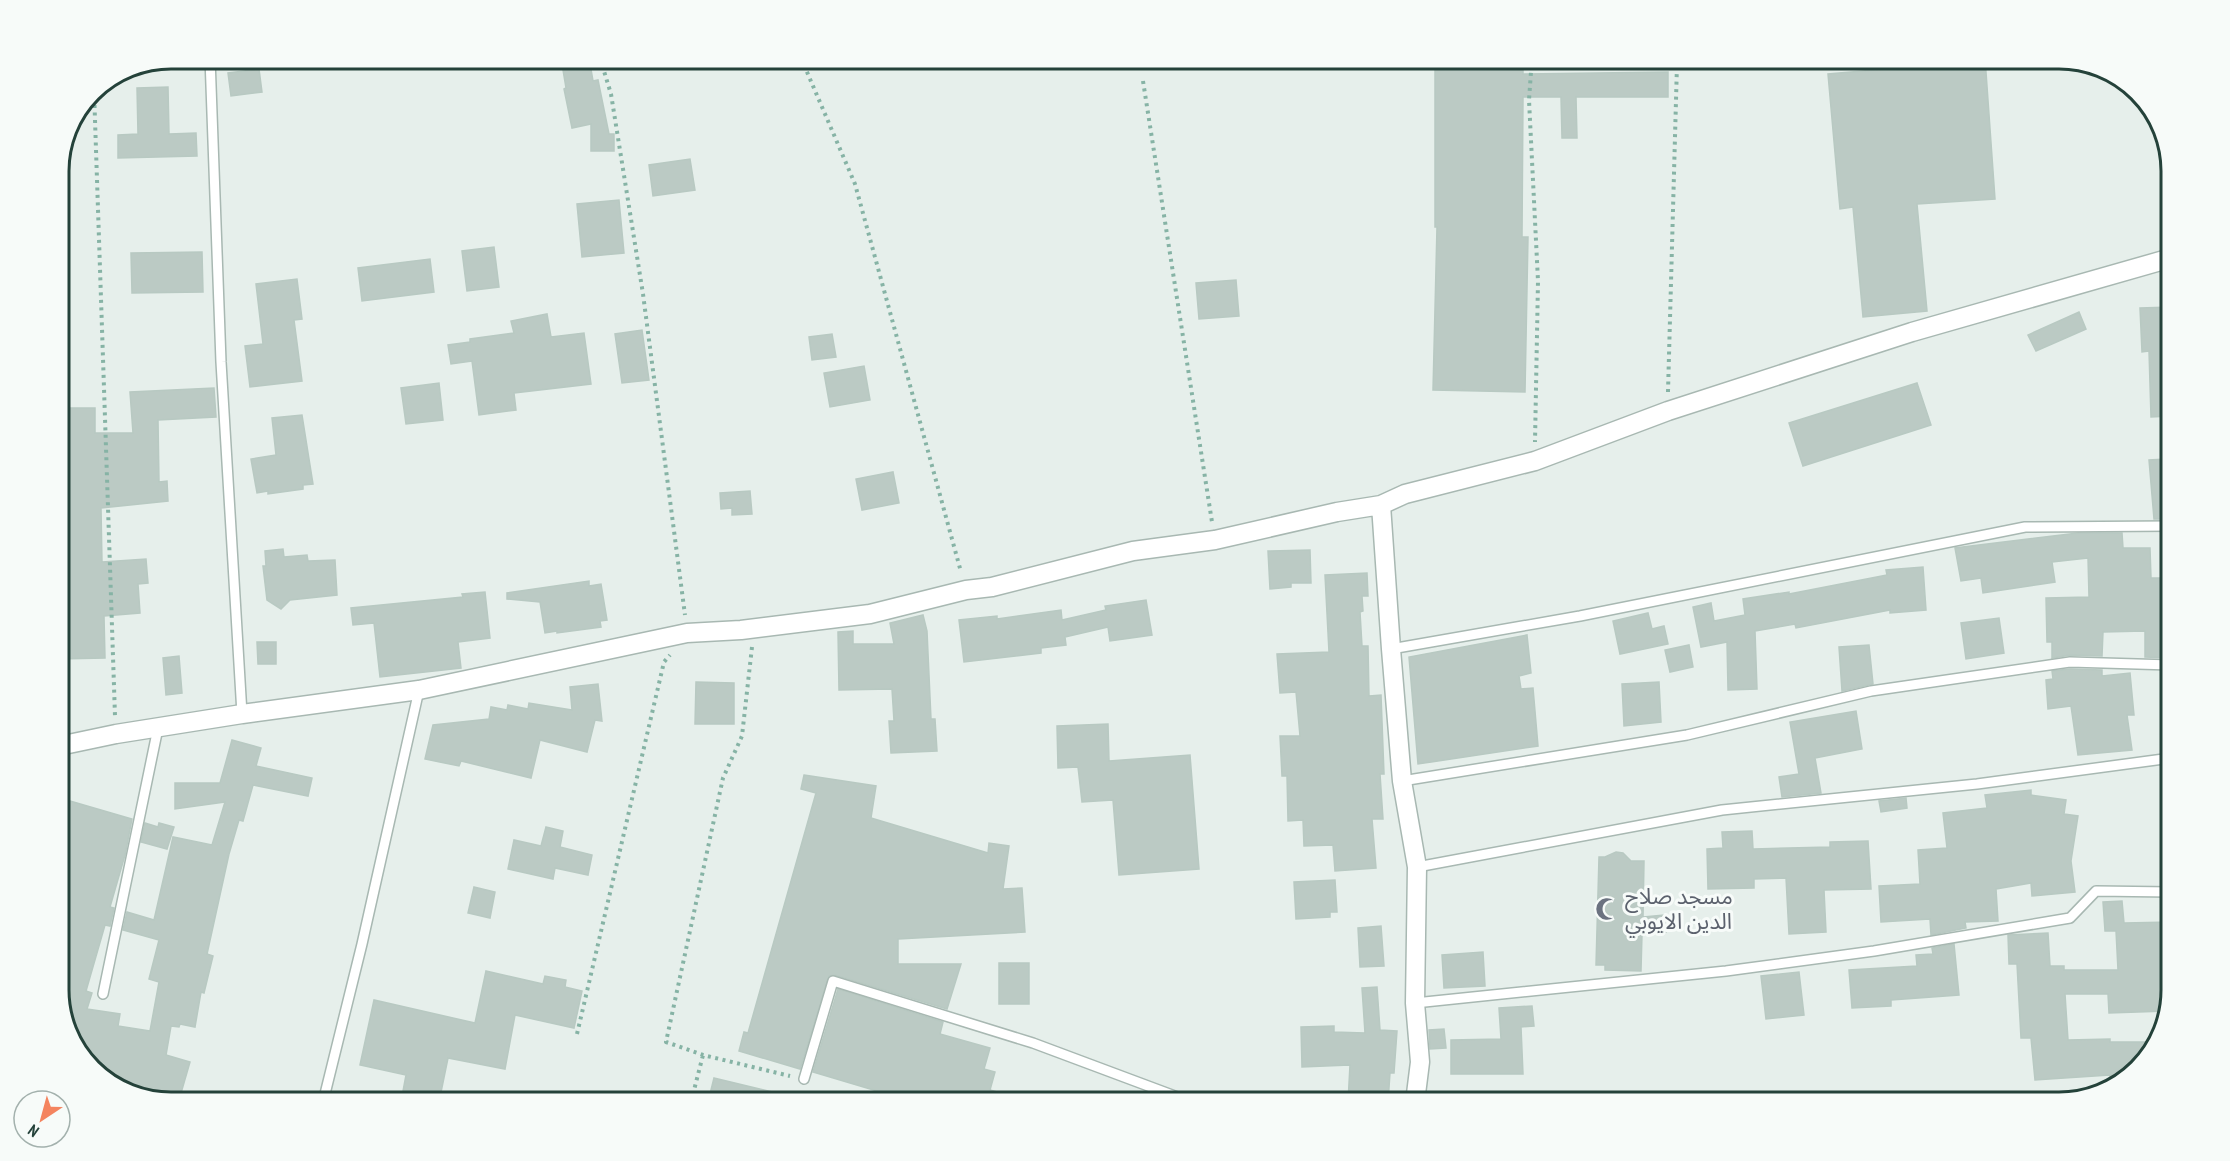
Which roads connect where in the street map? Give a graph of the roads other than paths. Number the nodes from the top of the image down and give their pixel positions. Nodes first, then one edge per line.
1 (210, 69) edge
2 (2161, 261) edge
3 (1381, 505) junction
4 (2161, 526) edge
5 (1390, 649) junction
6 (2161, 665) edge
7 (419, 690) junction
8 (242, 714) junction
9 (158, 728) junction
10 (69, 744) edge
11 (2161, 759) edge
12 (1402, 781) junction
13 (1417, 867) junction
14 (2161, 892) edge
15 (103, 994) dead end
16 (1415, 1003) junction
17 (804, 1079) road end
18 (325, 1092) edge
19 (1164, 1092) edge
20 (1416, 1092) edge

1 - 8 lane
2 - 3 street
3 - 5 street
3 - 7 street
4 - 5 lane
5 - 12 street
6 - 12 lane
7 - 8 street
7 - 18 lane
8 - 9 street
9 - 10 street
9 - 15 lane
11 - 13 lane
12 - 13 street
13 - 16 street
14 - 16 lane
16 - 20 street
17 - 19 lane

